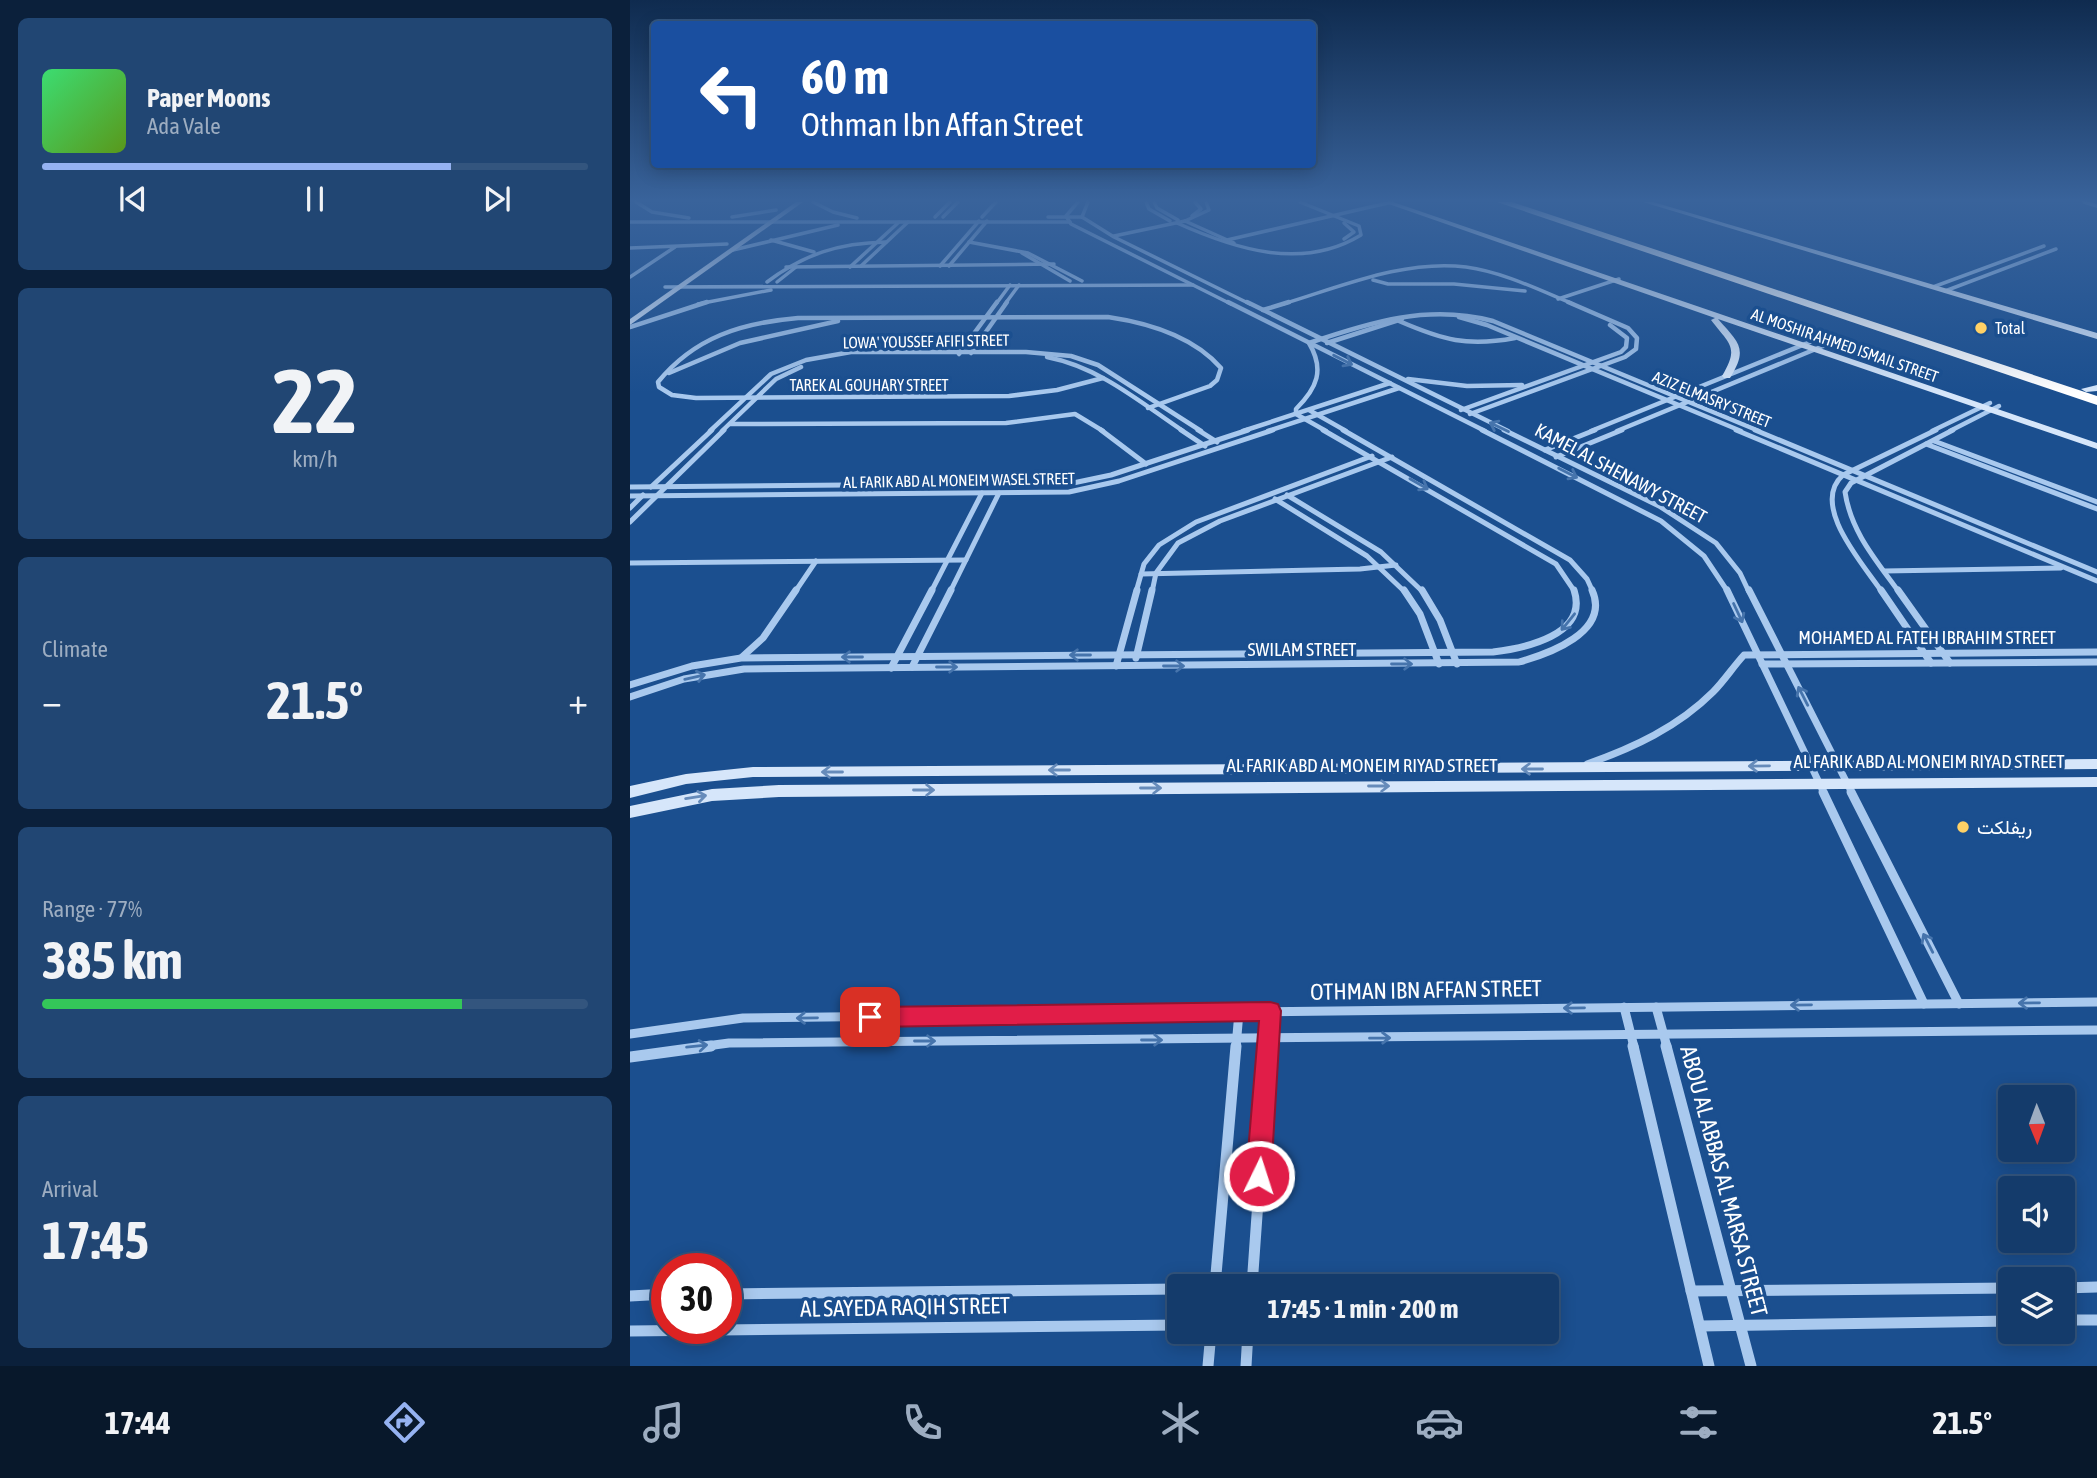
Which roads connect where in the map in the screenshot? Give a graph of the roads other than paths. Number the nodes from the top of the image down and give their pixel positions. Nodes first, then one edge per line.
1 (698, 266) edge
2 (706, 266) edge
3 (788, 266) edge
4 (798, 266) edge
5 (1045, 266) edge
6 (1057, 266) edge
7 (1157, 266) edge
8 (1167, 266) edge
9 (1574, 266) edge
10 (1693, 266) edge
11 (1714, 266) edge
12 (1867, 266) edge
13 (1870, 266) edge
14 (1994, 266) edge
15 (2011, 266) edge
16 (634, 270) edge
17 (630, 277) edge
18 (1612, 279) junction
19 (1185, 280) junction
20 (1373, 280) junction
21 (1070, 281) junction
22 (1082, 281) junction
23 (768, 282) junction
24 (777, 282) junction
25 (1197, 282) junction
26 (1379, 282) junction
27 (669, 284) junction
28 (685, 284) junction
29 (1011, 284) junction
30 (1020, 284) junction
31 (813, 286) junction
32 (1943, 288) junction
33 (1525, 291) junction
34 (1550, 299) junction
35 (1557, 299) junction
36 (630, 311) edge
37 (1265, 312) junction
38 (1705, 313) junction
39 (986, 317) junction
40 (996, 317) junction
41 (869, 318) junction
42 (1398, 320) junction
43 (630, 325) edge
44 (2097, 330) edge
45 (2097, 336) edge
46 (1516, 338) junction
47 (1321, 339) junction
48 (1328, 342) junction
49 (1312, 344) junction
50 (1813, 345) junction
51 (959, 354) junction
52 (970, 354) junction
53 (1583, 366) junction
54 (1592, 366) junction
55 (1601, 366) junction
56 (663, 376) junction
57 (1396, 376) junction
58 (1727, 376) junction
59 (1103, 378) junction
60 (1390, 383) junction
61 (1533, 384) junction
62 (1399, 388) junction
63 (2093, 390) edge
64 (1674, 397) junction
65 (744, 398) junction
66 (757, 398) junction
67 (1665, 401) junction
68 (2097, 401) edge
69 (1688, 402) junction
70 (1159, 404) junction
71 (1679, 406) junction
72 (1991, 406) junction
73 (1148, 408) junction
74 (1463, 409) junction
75 (1309, 410) junction
76 (1296, 414) junction
77 (1451, 414) junction
78 (1472, 414) junction
79 (1318, 415) junction
80 (1460, 418) junction
81 (1305, 419) junction
82 (729, 424) junction
83 (1919, 438) junction
84 (2097, 439) edge
85 (1215, 441) junction
86 (1930, 442) junction
87 (1204, 445) junction
88 (1224, 446) junction
89 (2097, 446) edge
90 (1212, 450) junction
91 (1545, 450) junction
92 (1383, 452) junction
93 (1533, 455) junction
94 (1371, 457) junction
95 (1392, 457) junction
96 (1558, 457) junction
97 (1880, 457) junction
98 (1978, 457) junction
99 (1971, 461) junction
100 (1379, 462) junction
101 (1546, 462) junction
102 (1893, 462) junction
103 (1146, 464) junction
104 (1853, 471) junction
105 (1843, 475) junction
106 (1865, 476) junction
107 (1855, 481) junction
108 (986, 486) junction
109 (1003, 486) junction
110 (630, 487) edge
111 (651, 487) junction
112 (666, 487) junction
113 (1280, 491) junction
114 (982, 494) junction
115 (999, 494) junction
116 (1269, 495) junction
117 (630, 496) edge
118 (642, 496) junction
119 (657, 496) junction
120 (1288, 496) junction
121 (1276, 500) junction
122 (2097, 502) edge
123 (630, 508) edge
124 (2097, 509) edge
125 (630, 522) edge
126 (947, 560) junction
127 (966, 560) junction
128 (816, 561) junction
129 (630, 563) edge
130 (1396, 565) junction
131 (1381, 568) junction
132 (2066, 568) junction
133 (1884, 571) junction
134 (2097, 572) edge
135 (1141, 573) junction
136 (1156, 573) junction
137 (2097, 581) edge
138 (1452, 652) junction
139 (1942, 652) junction
140 (2097, 652) edge
141 (1434, 653) junction
142 (1757, 653) junction
143 (1781, 653) junction
144 (1924, 653) junction
145 (1119, 655) junction
146 (1137, 655) junction
147 (897, 656) junction
148 (918, 656) junction
149 (741, 658) junction
150 (2097, 662) edge
151 (1931, 663) junction
152 (1950, 663) junction
153 (1439, 664) junction
154 (1457, 664) junction
155 (1762, 664) junction
156 (1786, 664) junction
157 (1116, 666) junction
158 (1134, 666) junction
159 (912, 667) junction
160 (891, 668) junction
161 (721, 671) junction
162 (630, 685) edge
163 (630, 696) edge
164 (2097, 764) edge
165 (1838, 765) junction
166 (1811, 766) junction
167 (1574, 769) junction
168 (1819, 782) junction
169 (1847, 782) junction
170 (2097, 782) edge
171 (630, 792) edge
172 (630, 812) edge
173 (2097, 1002) edge
174 (1924, 1004) junction
175 (1959, 1004) junction
176 (1624, 1007) junction
177 (1656, 1007) junction
178 (1270, 1011) junction
179 (1239, 1012) junction
180 (2097, 1030) edge
181 (630, 1034) edge
182 (1631, 1034) junction
183 (1663, 1034) junction
184 (1237, 1039) junction
185 (1268, 1039) junction
186 (630, 1057) edge
187 (1216, 1274) edge
188 (1253, 1274) edge
189 (2097, 1287) edge
190 (1998, 1288) edge
191 (2075, 1288) edge
192 (1167, 1289) edge
193 (1692, 1291) junction
194 (1731, 1291) junction
195 (742, 1294) edge
196 (651, 1295) edge
197 (630, 1296) edge
198 (2075, 1320) edge
199 (2097, 1320) edge
200 (1998, 1321) edge
201 (1167, 1325) edge
202 (1740, 1325) junction
203 (1700, 1326) junction
204 (630, 1331) edge
205 (1210, 1344) edge
206 (1247, 1344) edge
207 (1208, 1366) edge
208 (1246, 1366) edge
209 (1709, 1366) edge
210 (1751, 1366) edge

1 - 27 street
2 - 28 street
3 - 23 street
4 - 24 street
5 - 21 street
6 - 22 street
7 - 19 street, KAMEL AL SHENAWY STREET
8 - 25 street, KAMEL AL SHENAWY STREET
9 - 18 street, AL MOSHIR AHMED ISMAIL STREET
10 - 68 highway
11 - 63 highway
12 - 32 street
13 - 32 street
14 - 32 street
15 - 32 street
16 - 17 street
18 - 34 street
18 - 35 street
18 - 38 street, AL MOSHIR AHMED ISMAIL STREET
18 - 50 street, AL MOSHIR AHMED ISMAIL STREET
19 - 22 street
19 - 25 street, KAMEL AL SHENAWY STREET
20 - 26 street
20 - 34 street
20 - 37 street
21 - 22 street
21 - 30 street
23 - 24 street
23 - 28 street
24 - 29 street
25 - 30 street
25 - 37 street, KAMEL AL SHENAWY STREET
25 - 49 street, KAMEL AL SHENAWY STREET
26 - 33 street
26 - 33 street
26 - 37 street
27 - 28 street
27 - 28 street
27 - 36 street
28 - 31 street
28 - 43 street
29 - 30 street
29 - 31 street
29 - 39 street
30 - 40 street
31 - 43 street
32 - 44 street
32 - 45 street
33 - 34 street
34 - 35 street
34 - 54 street
35 - 55 street
37 - 47 street, KAMEL AL SHENAWY STREET
38 - 50 street, AL MOSHIR AHMED ISMAIL STREET
38 - 58 street
39 - 40 street
39 - 41 street
39 - 51 street
40 - 52 street
40 - 70 street
41 - 56 street
41 - 56 street
42 - 46 street, AZIZ ELMASRY STREET
42 - 46 street
42 - 48 street, AZIZ ELMASRY STREET
46 - 53 street, AZIZ ELMASRY STREET
47 - 48 street, KAMEL AL SHENAWY STREET
47 - 49 street, AZIZ ELMASRY STREET
47 - 54 street, AZIZ ELMASRY STREET
48 - 49 street, AZIZ ELMASRY STREET
48 - 57 street, KAMEL AL SHENAWY STREET
49 -> 60 street, KAMEL AL SHENAWY STREET
49 - 76 street
50 - 58 street
50 - 69 street
50 - 72 street, AL MOSHIR AHMED ISMAIL STREET
51 - 52 street, LOWA' YOUSSEF AFIFI STREET
51 - 65 street, LOWA' YOUSSEF AFIFI STREET
51 - 66 street, LOWA' YOUSSEF AFIFI STREET
52 - 59 street, LOWA' YOUSSEF AFIFI STREET
52 - 70 street, LOWA' YOUSSEF AFIFI STREET
53 - 54 street, AZIZ ELMASRY STREET
53 - 61 street
54 - 55 street, AZIZ ELMASRY STREET
54 - 67 street, AZIZ ELMASRY STREET
54 - 78 street
55 - 64 street, AZIZ ELMASRY STREET
56 - 65 street, TAREK AL GOUHARY STREET
57 - 61 street
57 - 74 street, KAMEL AL SHENAWY STREET
58 - 64 street
59 - 66 street, TAREK AL GOUHARY STREET
59 - 73 street, LOWA' YOUSSEF AFIFI STREET
60 - 62 street, KAMEL AL SHENAWY STREET
60 - 75 street, AL FARIK ABD AL MONEIM WASEL STREET
61 - 74 street
62 - 77 street, KAMEL AL SHENAWY STREET
62 - 79 street, AL FARIK ABD AL MONEIM WASEL STREET
64 - 67 street
64 - 69 street, AZIZ ELMASRY STREET
65 - 66 street, TAREK AL GOUHARY STREET
65 - 111 street, LOWA' YOUSSEF AFIFI STREET
66 - 82 street, LOWA' YOUSSEF AFIFI STREET
67 - 71 street, AZIZ ELMASRY STREET
67 - 91 street
69 - 71 street
69 - 104 street, AZIZ ELMASRY STREET
70 - 73 street
70 - 85 street, LOWA' YOUSSEF AFIFI STREET
71 - 96 street
71 - 105 street, AZIZ ELMASRY STREET
72 - 83 street
72 - 84 street, AL MOSHIR AHMED ISMAIL STREET
72 - 86 street
72 - 89 street, AL MOSHIR AHMED ISMAIL STREET
73 - 87 street, LOWA' YOUSSEF AFIFI STREET
74 - 77 street
74 - 78 street, KAMEL AL SHENAWY STREET
75 - 76 street, AL FARIK ABD AL MONEIM WASEL STREET
75 - 79 street, SWILAM STREET
76 - 81 street, SWILAM STREET
76 - 85 street, AL FARIK ABD AL MONEIM WASEL STREET
77 - 80 street, KAMEL AL SHENAWY STREET
78 - 80 street
91 -> 78 street, KAMEL AL SHENAWY STREET
79 - 81 street, AL FARIK ABD AL MONEIM WASEL STREET
79 - 92 street, SWILAM STREET
80 - 93 street, KAMEL AL SHENAWY STREET
81 - 88 street, AL FARIK ABD AL MONEIM WASEL STREET
81 - 94 street, SWILAM STREET
82 - 103 street
82 - 112 street, LOWA' YOUSSEF AFIFI STREET
83 - 86 street
83 - 97 street
85 - 87 street, AL FARIK ABD AL MONEIM WASEL STREET
85 - 88 street, LOWA' YOUSSEF AFIFI STREET
86 - 98 street
86 - 99 street
86 - 102 street
87 - 90 street, LOWA' YOUSSEF AFIFI STREET
87 - 103 street, AL FARIK ABD AL MONEIM WASEL STREET
88 - 90 street, AL FARIK ABD AL MONEIM WASEL STREET
90 - 115 street, AL FARIK ABD AL MONEIM WASEL STREET
91 - 93 street
91 - 96 street, KAMEL AL SHENAWY STREET
92 - 94 street
92 - 95 street, SWILAM STREET
93 - 101 street, KAMEL AL SHENAWY STREET
94 - 100 street, SWILAM STREET
94 - 113 street
95 - 100 street
95 - 154 street, SWILAM STREET
96 - 101 street
96 - 143 street, KAMEL AL SHENAWY STREET
97 - 102 street
97 - 104 street
98 - 99 street
98 - 122 street
99 - 124 street
100 - 120 street
100 -> 138 street, SWILAM STREET
101 -> 142 street, KAMEL AL SHENAWY STREET
102 - 106 street
103 - 109 street, AL FARIK ABD AL MONEIM WASEL STREET
104 - 105 street
104 - 106 street, AZIZ ELMASRY STREET
105 - 107 street, AZIZ ELMASRY STREET
105 - 144 street
106 - 107 street
106 - 134 street, AZIZ ELMASRY STREET
107 - 132 street, AZIZ ELMASRY STREET
107 - 133 street
108 - 109 street, AL FARIK ABD AL MONEIM WASEL STREET
108 - 112 street, AL FARIK ABD AL MONEIM WASEL STREET
108 - 114 street
109 - 115 street
110 - 111 street, AL FARIK ABD AL MONEIM WASEL STREET
111 - 112 street, AL FARIK ABD AL MONEIM WASEL STREET
111 - 118 street, LOWA' YOUSSEF AFIFI STREET
112 - 119 street, LOWA' YOUSSEF AFIFI STREET
113 - 116 street
113 - 120 street
114 - 115 street, AL FARIK ABD AL MONEIM WASEL STREET
114 - 119 street, AL FARIK ABD AL MONEIM WASEL STREET
114 - 126 street
115 - 127 street
116 - 121 street
116 - 135 street
117 - 118 street, AL FARIK ABD AL MONEIM WASEL STREET
118 - 119 street, AL FARIK ABD AL MONEIM WASEL STREET
118 - 123 street, LOWA' YOUSSEF AFIFI STREET
119 - 125 street, LOWA' YOUSSEF AFIFI STREET
120 - 121 street
120 - 130 street
121 - 131 street
121 - 136 street
126 - 127 street
126 - 128 street
126 - 147 street
127 - 148 street
128 - 129 street
128 - 149 street
130 - 131 street
130 - 138 street
131 - 136 street
131 - 141 street
132 - 133 street
132 - 137 street, AZIZ ELMASRY STREET
133 - 139 street
135 - 136 street
135 - 145 street
136 - 146 street
138 - 141 street, SWILAM STREET
138 - 154 street
139 - 140 street, MOHAMED AL FATEH IBRAHIM STREET
139 - 144 street, MOHAMED AL FATEH IBRAHIM STREET
139 - 152 street
141 - 146 street, SWILAM STREET
141 - 153 street
142 - 143 street, MOHAMED AL FATEH IBRAHIM STREET
142 - 155 street, KAMEL AL SHENAWY STREET
142 - 167 street
143 - 144 street, MOHAMED AL FATEH IBRAHIM STREET
143 - 156 street, KAMEL AL SHENAWY STREET
144 - 151 street
145 - 146 street, SWILAM STREET
145 -> 148 street, SWILAM STREET
145 - 157 street
146 - 158 street
147 - 148 street, SWILAM STREET
147 -> 149 street, SWILAM STREET
147 - 160 street
148 - 159 street
149 - 161 street
149 - 162 street, SWILAM STREET
150 - 152 street, MOHAMED AL FATEH IBRAHIM STREET
151 - 152 street, MOHAMED AL FATEH IBRAHIM STREET
151 - 156 street, MOHAMED AL FATEH IBRAHIM STREET
153 - 154 street, SWILAM STREET
158 -> 153 street, SWILAM STREET
155 - 156 street, MOHAMED AL FATEH IBRAHIM STREET
155 - 166 street, KAMEL AL SHENAWY STREET
165 -> 156 street, KAMEL AL SHENAWY STREET
157 - 158 street, SWILAM STREET
159 -> 157 street, SWILAM STREET
159 - 160 street, SWILAM STREET
160 - 161 street, SWILAM STREET
163 -> 161 street, SWILAM STREET
164 - 165 street, AL FARIK ABD AL MONEIM RIYAD STREET
165 - 166 street, AL FARIK ABD AL MONEIM RIYAD STREET
165 - 169 street, KAMEL AL SHENAWY STREET
166 -> 167 street, AL FARIK ABD AL MONEIM RIYAD STREET
166 - 168 street, KAMEL AL SHENAWY STREET
167 -> 171 street, AL FARIK ABD AL MONEIM RIYAD STREET
168 - 169 street, AL FARIK ABD AL MONEIM RIYAD STREET
172 -> 168 street, AL FARIK ABD AL MONEIM RIYAD STREET
168 - 174 street, KAMEL AL SHENAWY STREET
169 - 170 street, AL FARIK ABD AL MONEIM RIYAD STREET
175 -> 169 street, KAMEL AL SHENAWY STREET
173 -> 175 street, OTHMAN IBN AFFAN STREET
174 - 175 street, OTHMAN IBN AFFAN STREET
174 -> 177 street, OTHMAN IBN AFFAN STREET
176 - 177 street, OTHMAN IBN AFFAN STREET
176 -> 178 street, OTHMAN IBN AFFAN STREET
176 - 182 street
177 - 183 street, ABOU AL ABBAS AL MARSA STREET
178 - 179 street, OTHMAN IBN AFFAN STREET
178 - 185 street
179 -> 181 street, OTHMAN IBN AFFAN STREET
179 - 184 street
180 - 183 street
182 - 183 street
185 -> 182 street
182 - 193 street
183 - 194 street, ABOU AL ABBAS AL MARSA STREET
184 - 185 street
186 -> 184 street
184 - 187 street
185 - 188 street
189 - 191 street
190 - 194 street
192 - 195 street, AL SAYEDA RAQIH STREET
193 - 194 street
193 - 203 street
194 - 202 street, ABOU AL ABBAS AL MARSA STREET
196 - 197 street
198 - 199 street
200 - 202 street
201 - 204 street, AL SAYEDA RAQIH STREET
202 - 203 street
202 - 210 street, ABOU AL ABBAS AL MARSA STREET
203 - 209 street
205 - 207 street
206 - 208 street

